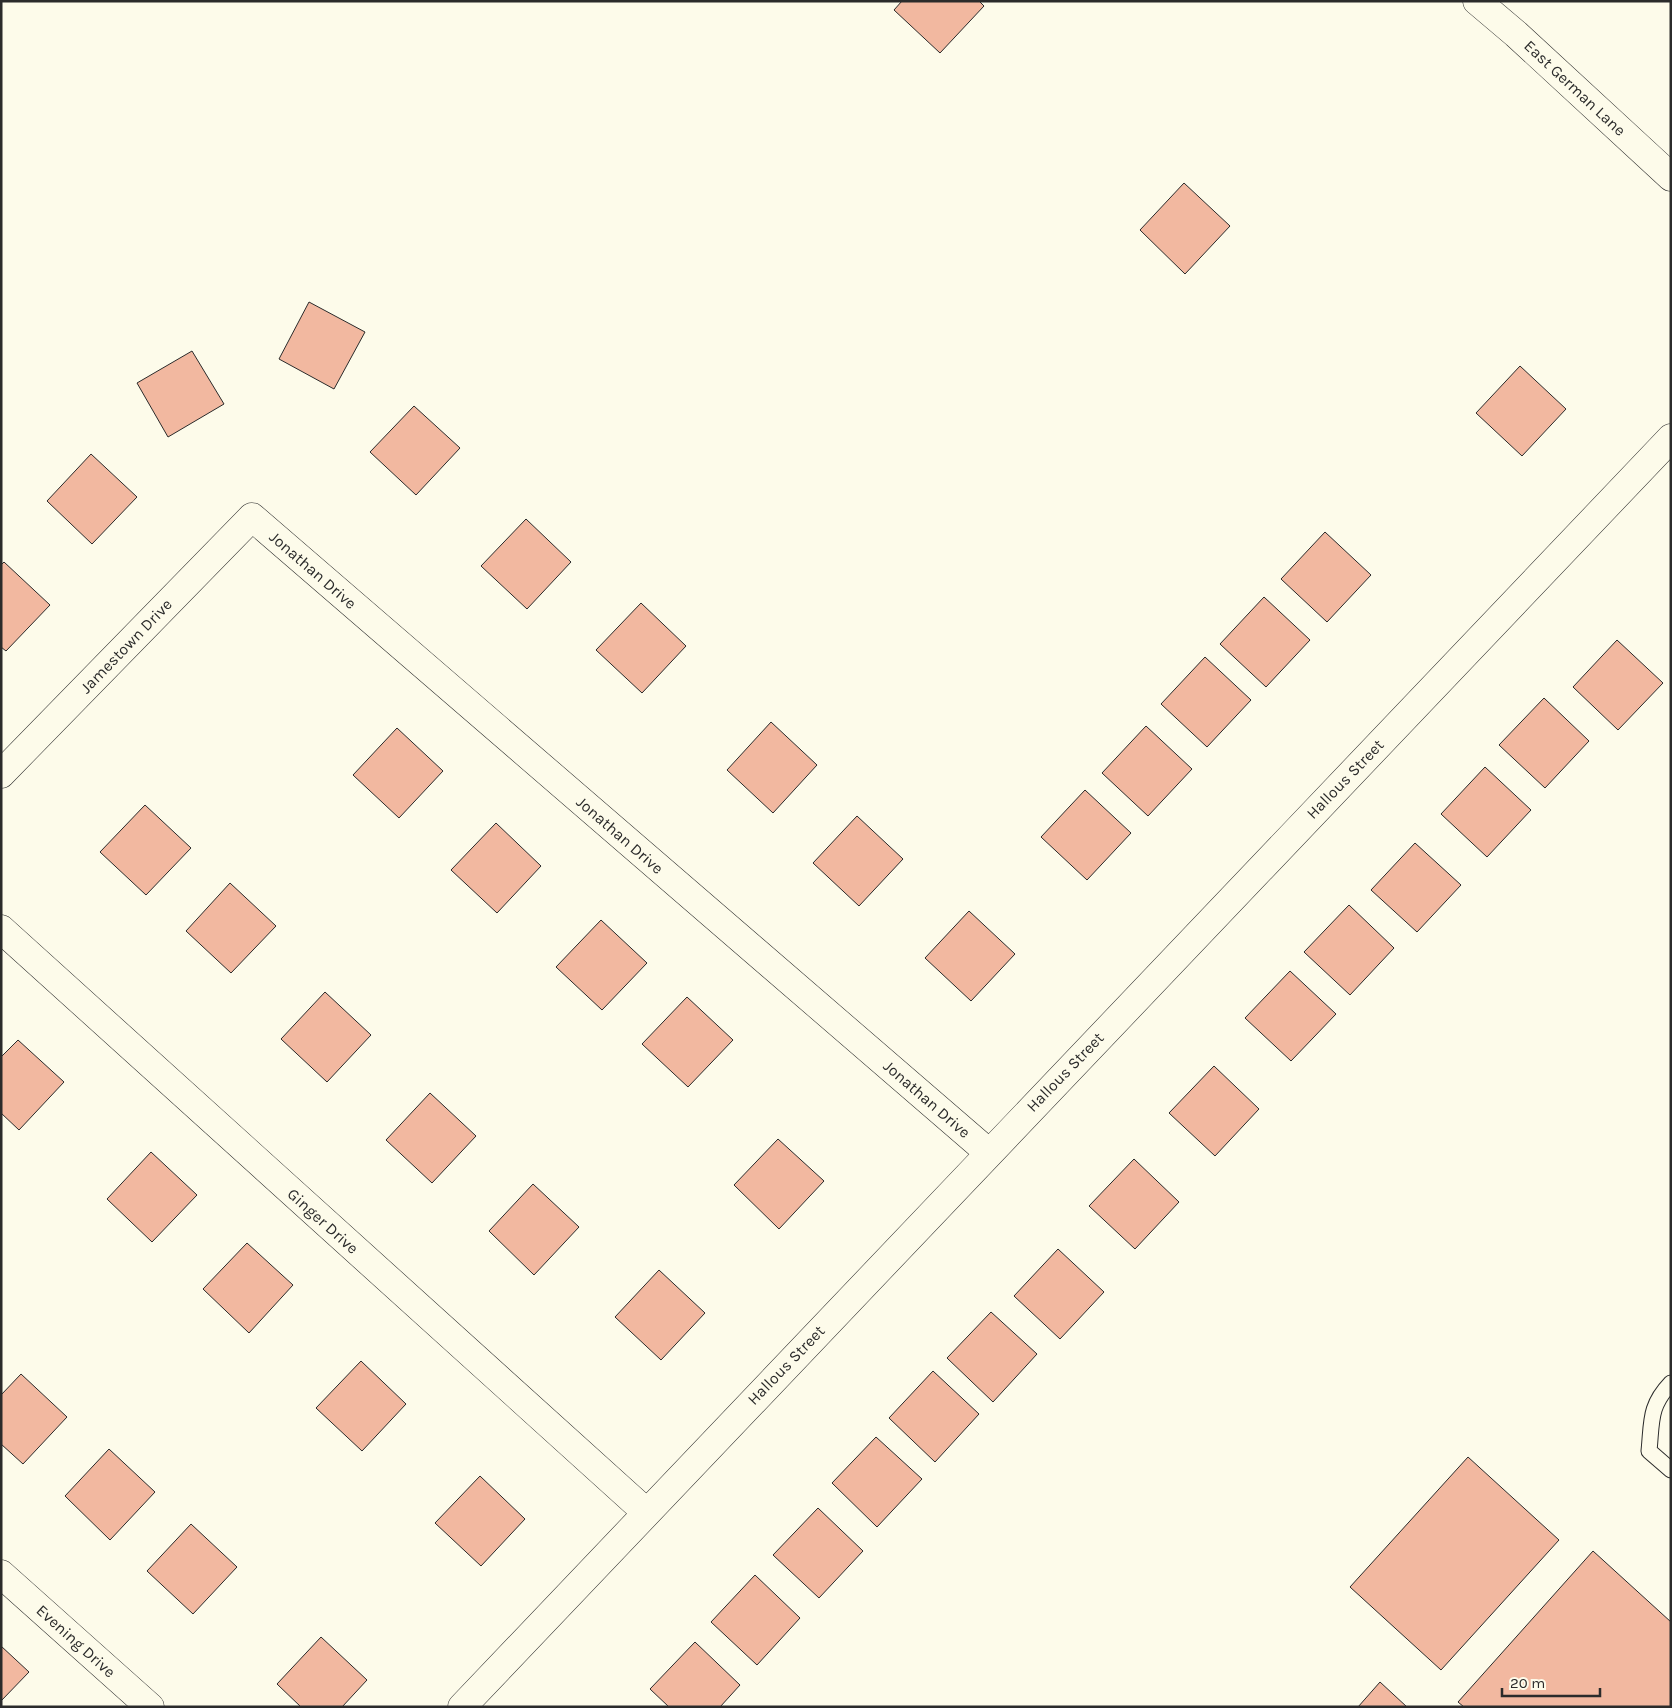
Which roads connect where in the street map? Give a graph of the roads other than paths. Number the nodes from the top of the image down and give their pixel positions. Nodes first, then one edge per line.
1 (1477, 1) edge
2 (1671, 177) edge
3 (1671, 438) edge
4 (252, 517) joint
5 (1, 774) edge
6 (1, 929) edge
7 (988, 1152) junction
8 (1671, 1383) edge
9 (1671, 1470) edge
10 (646, 1512) junction
11 (1, 1574) edge
12 (150, 1707) edge
13 (462, 1707) edge

1 - 2 street, East German Lane
3 - 7 street, Hallous Street
4 - 5 street, Jamestown Drive
4 - 7 street, Jonathan Drive
6 - 10 street, Ginger Drive
7 - 10 street, Hallous Street
8 - 9 lane
10 - 13 street, Hallous Street
11 - 12 street, Evening Drive

